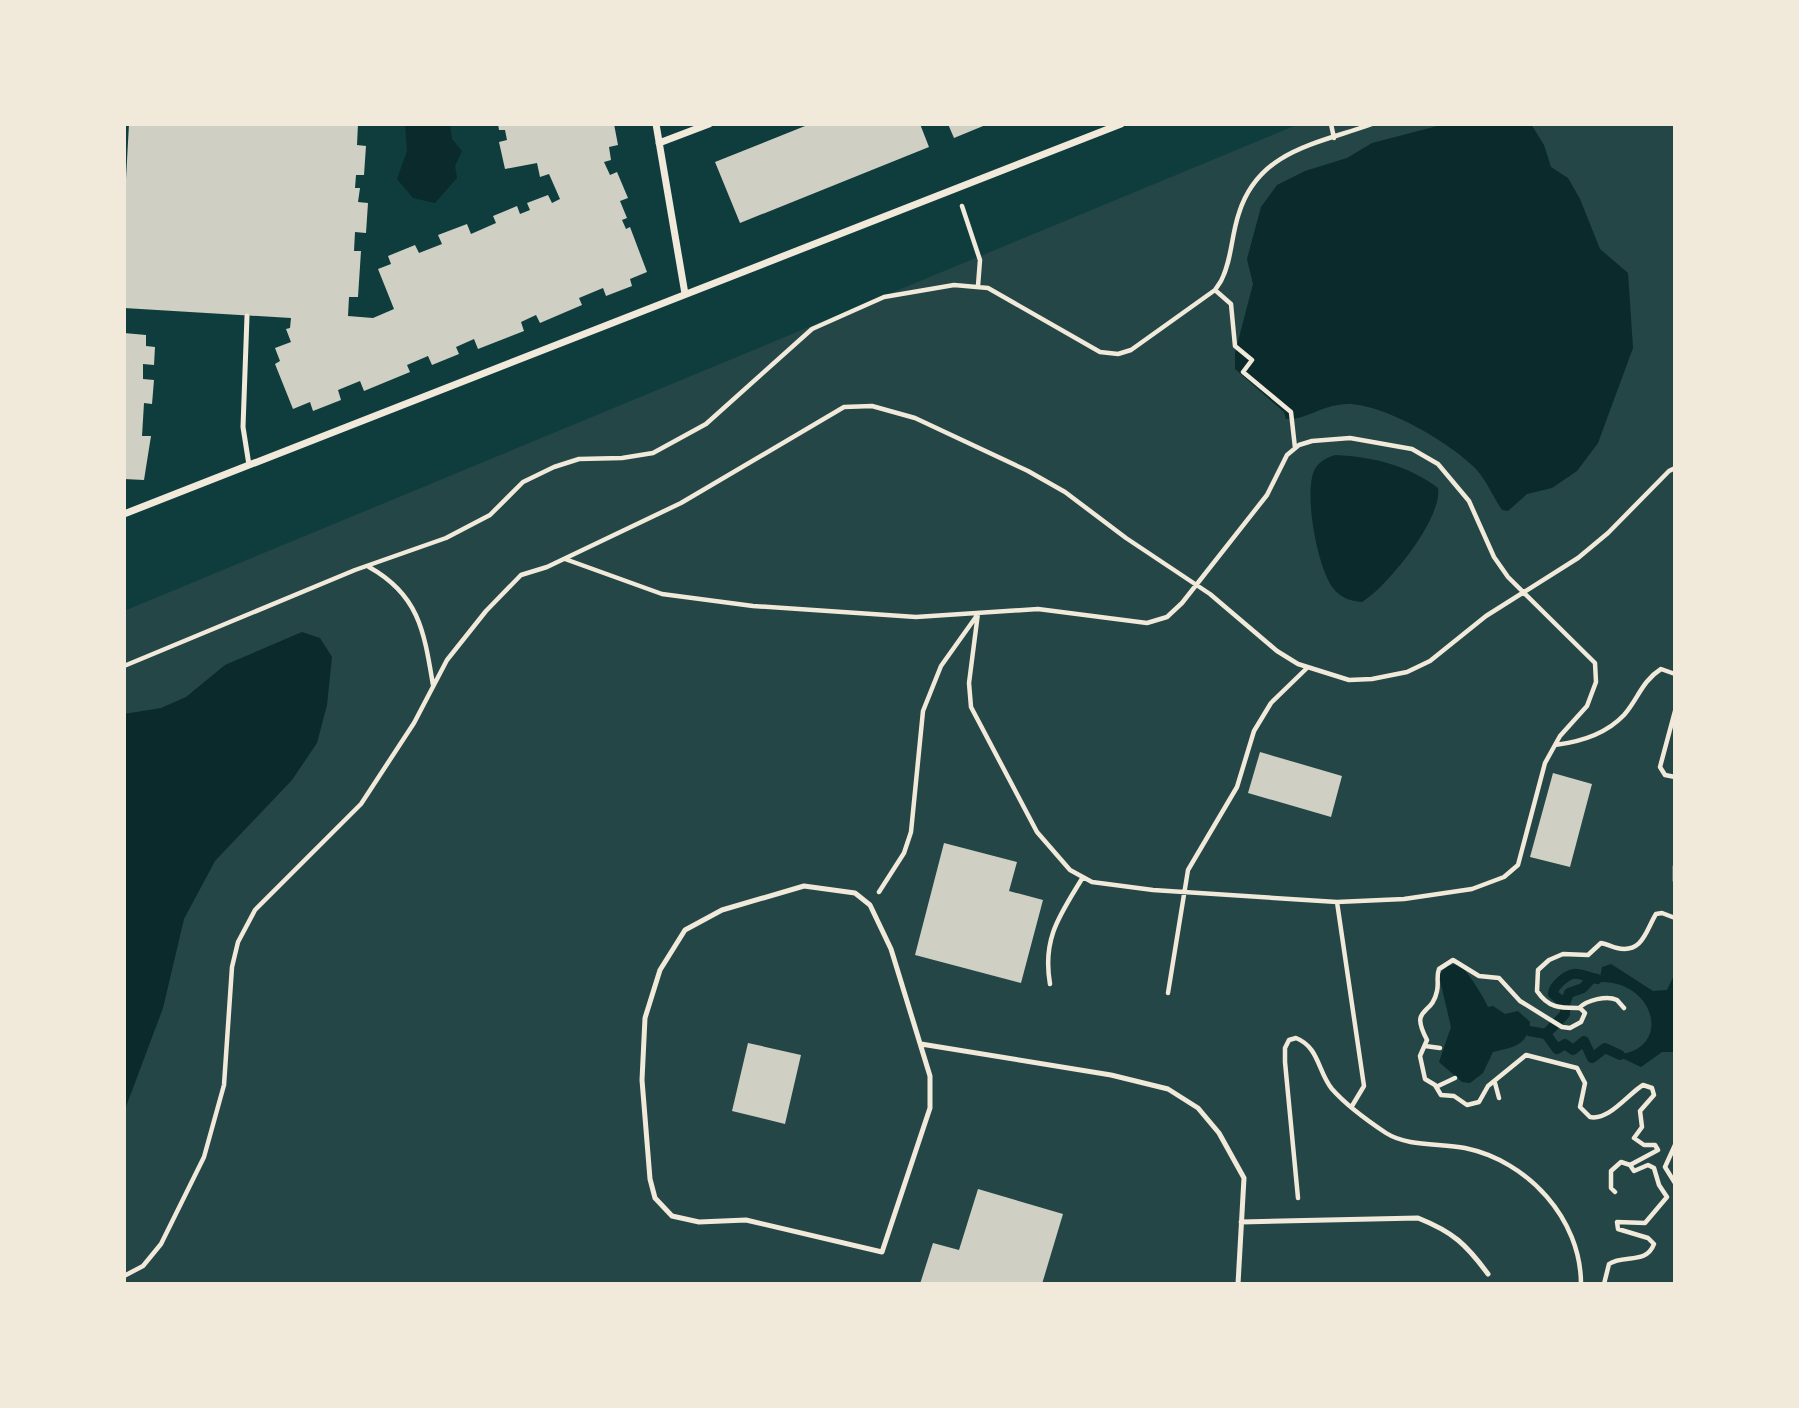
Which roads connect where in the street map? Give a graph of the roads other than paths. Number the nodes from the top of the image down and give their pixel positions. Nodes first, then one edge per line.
1 (656, 124) edge
2 (709, 124) edge
3 (1121, 124) edge
4 (659, 143) junction
5 (685, 294) junction
6 (247, 316) dead end
7 (249, 465) junction
8 (124, 514) edge
9 (920, 1044) junction
10 (1241, 1222) junction
11 (1488, 1274) dead end
12 (1237, 1284) edge

1 - 4 street
2 - 4 street
3 - 5 street
4 - 5 street
5 - 7 street
6 - 7 lane
7 - 8 street
9 - 9 lane
9 - 10 lane
10 - 11 lane
10 - 12 lane

